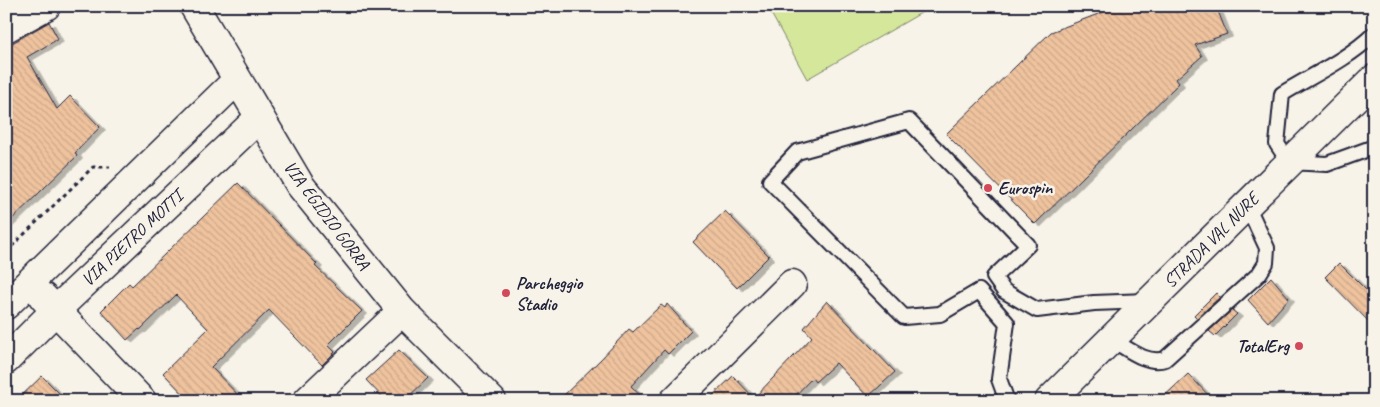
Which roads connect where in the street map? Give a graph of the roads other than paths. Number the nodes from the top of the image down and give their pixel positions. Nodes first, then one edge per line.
1 (46, 6) edge
2 (194, 6) edge
3 (6, 28) edge
4 (1374, 34) edge
5 (1374, 79) edge
6 (237, 80) junction
7 (260, 118) junction
8 (1374, 147) edge
9 (1289, 162) junction
10 (1247, 205) junction
11 (29, 283) junction
12 (792, 284) dead end
13 (1150, 300) junction
14 (6, 305) edge
15 (55, 311) junction
16 (402, 311) junction
17 (1110, 339) junction
18 (6, 360) edge
19 (142, 401) edge
20 (307, 401) edge
21 (492, 401) edge
22 (674, 401) edge
23 (1007, 401) edge
24 (1048, 401) edge

1 - 3 street
2 - 6 street, VIA EGIDIO GORRA
4 - 9 lane
5 - 9 street, STRADA VAL NURE
6 - 7 street, VIA EGIDIO GORRA
6 - 11 street
7 - 15 street, VIA PIETRO MOTTI
7 - 16 street, VIA EGIDIO GORRA
8 - 9 lane
9 - 10 street, STRADA VAL NURE
10 - 13 street, STRADA VAL NURE
10 - 17 lane
11 - 14 street
11 - 15 street
12 - 22 street
13 - 17 street, STRADA VAL NURE
13 - 23 lane
15 - 18 street, VIA PIETRO MOTTI
15 - 19 street
16 - 20 street
16 - 21 street, VIA EGIDIO GORRA
17 - 24 street, STRADA VAL NURE

